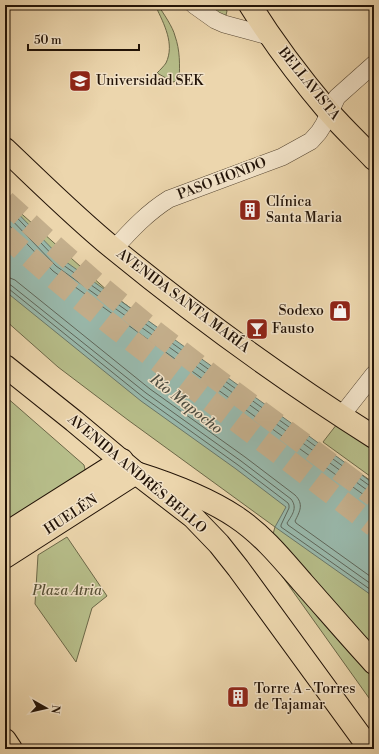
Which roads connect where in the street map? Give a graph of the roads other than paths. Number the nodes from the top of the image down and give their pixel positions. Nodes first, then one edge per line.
1 (194, 5) edge
2 (250, 5) edge
3 (272, 37) junction
4 (374, 64) edge
5 (330, 112) junction
6 (5, 149) edge
7 (374, 159) edge
8 (114, 248) junction
9 (5, 366) edge
10 (374, 374) edge
11 (341, 416) junction
12 (374, 437) edge
13 (129, 466) junction
14 (5, 534) edge
15 (5, 557) edge
16 (374, 663) edge
17 (5, 740) edge
18 (11, 749) edge
19 (370, 749) edge

1 - 3 street
2 - 3 main road, BELLAVISTA
3 - 5 main road, BELLAVISTA
4 - 5 street, PASO HONDO
5 - 7 main road, BELLAVISTA
5 - 8 street, PASO HONDO
6 - 8 main road, AVENIDA SANTA MARÍA
8 - 11 main road, AVENIDA SANTA MARÍA
9 - 13 main road, AVENIDA ANDRÉS BELLO
10 - 11 street
11 - 12 main road, AVENIDA SANTA MARÍA
13 - 14 main road, HUELÉN
13 - 15 main road, HUELÉN
13 - 16 main road
13 - 19 main road, AVENIDA ANDRÉS BELLO
17 - 18 main road

